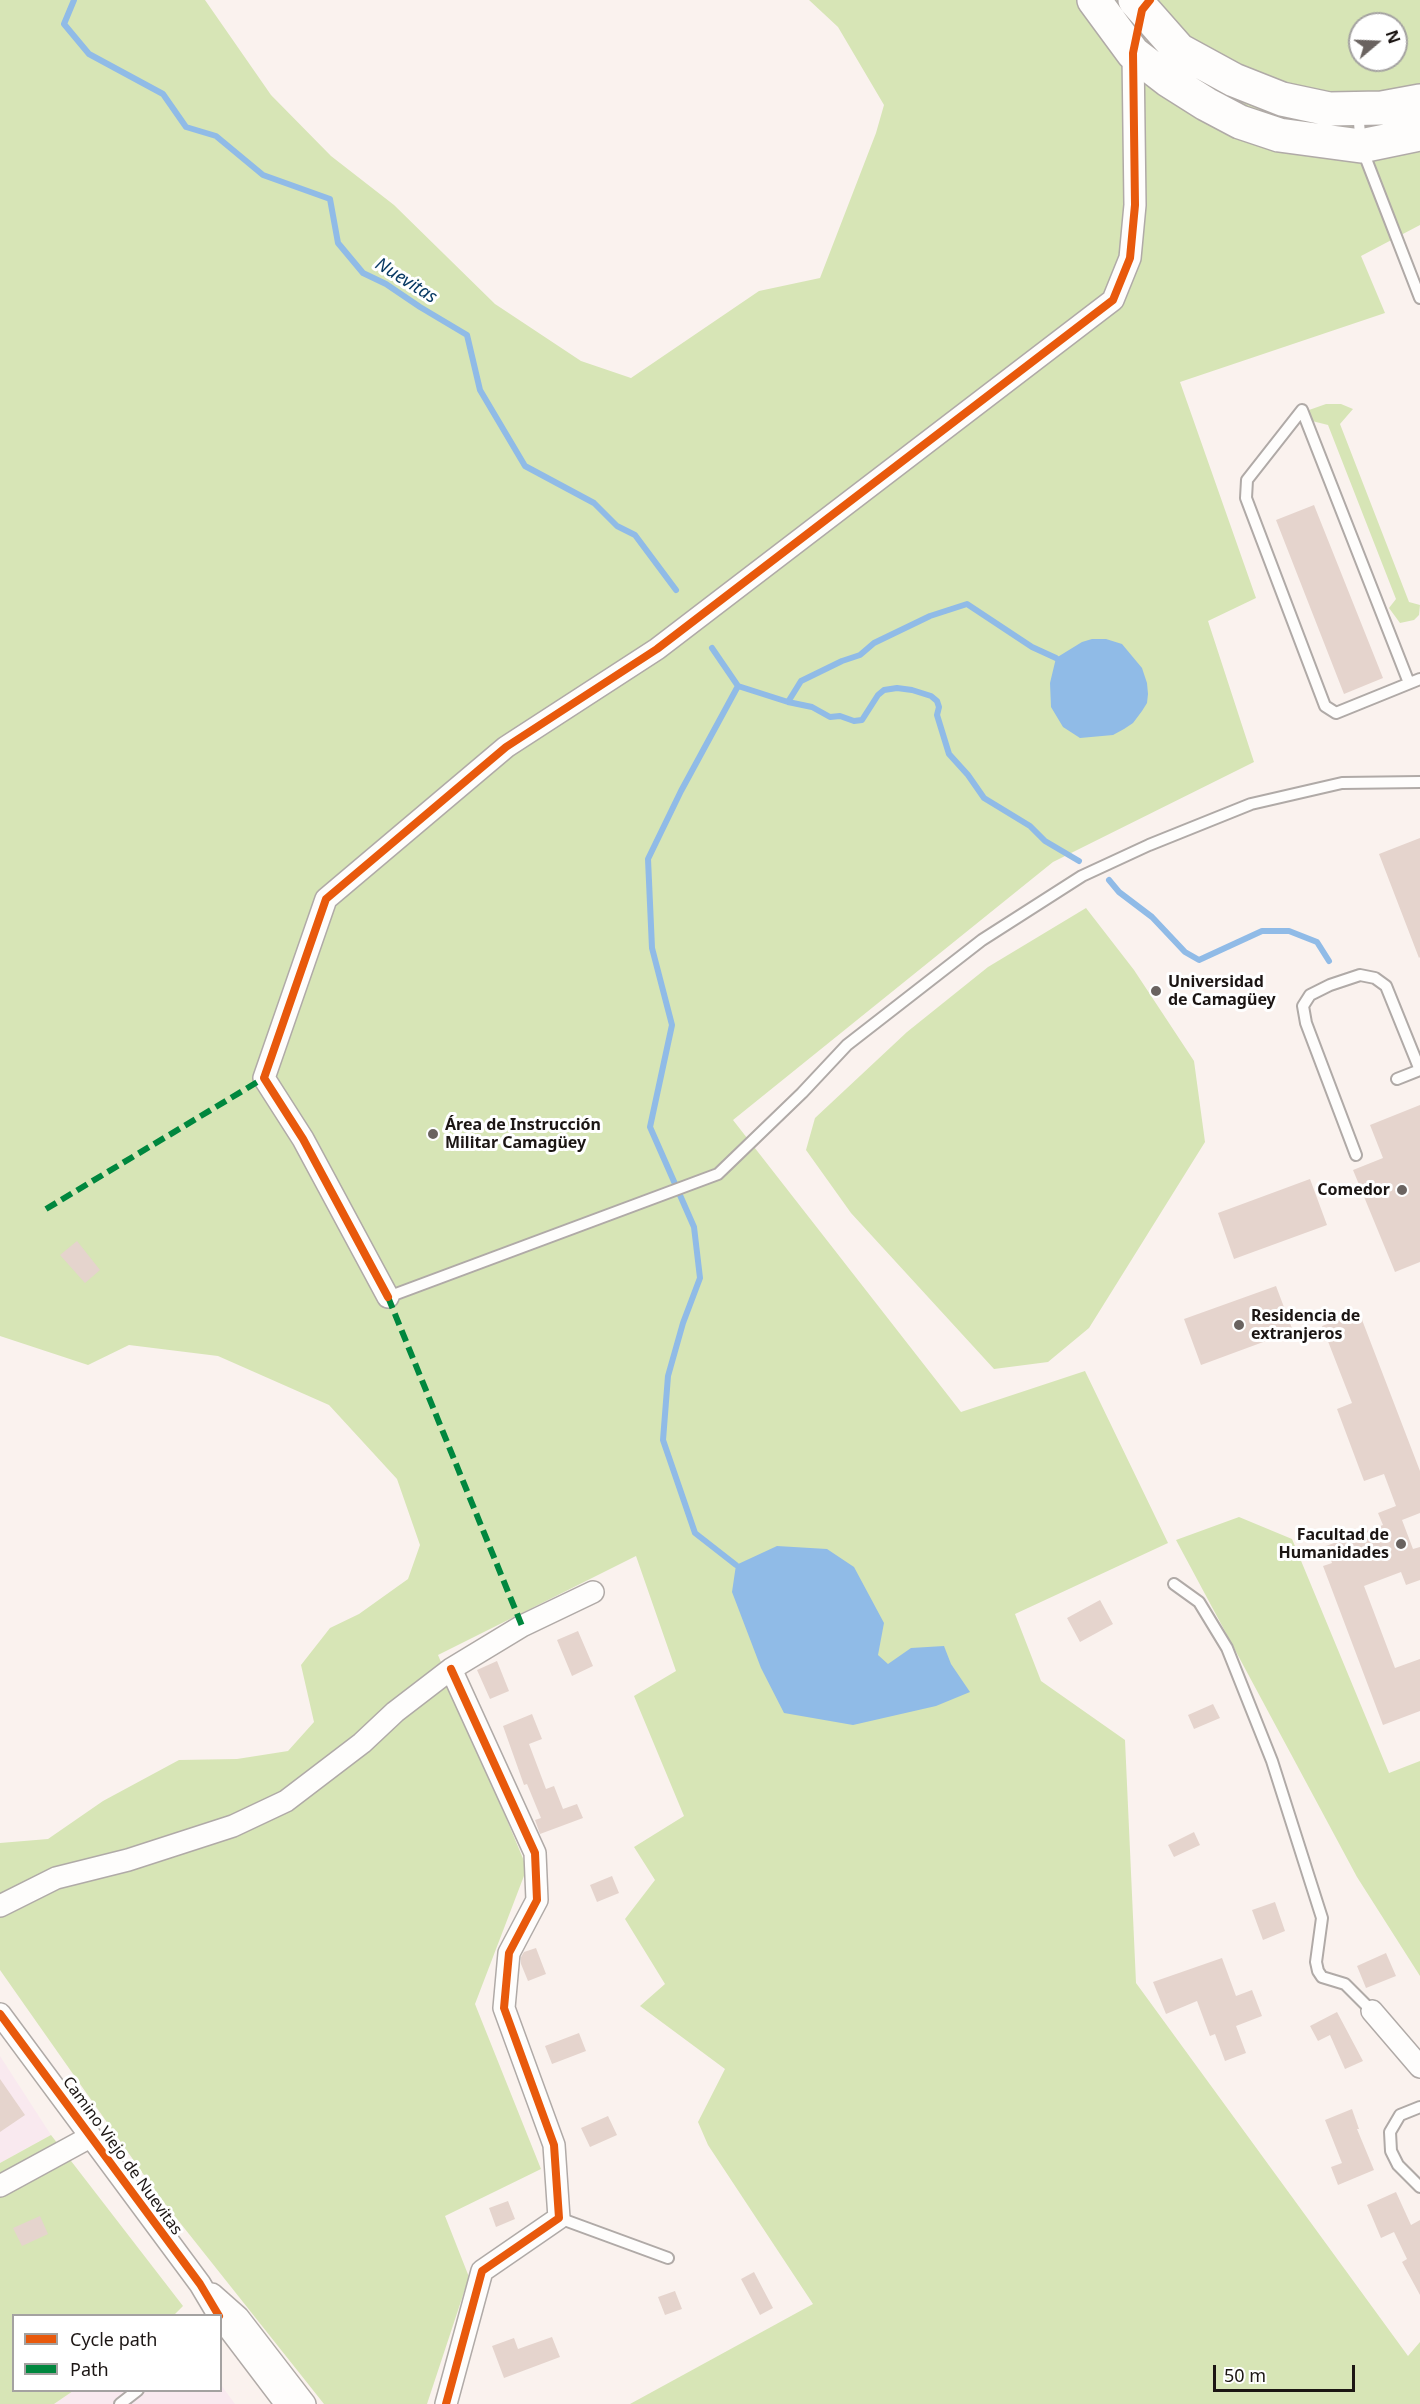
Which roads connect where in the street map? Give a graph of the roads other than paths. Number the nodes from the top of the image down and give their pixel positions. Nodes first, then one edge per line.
1 (1094, 0) edge
2 (1135, 0) edge
3 (1133, 53) junction
4 (1420, 101) edge
5 (1357, 109) junction
6 (1420, 134) edge
7 (1361, 146) junction
8 (1420, 298) edge
9 (1415, 681) edge
10 (1420, 782) edge
11 (1420, 1070) edge
12 (1397, 1079) dead end
13 (1356, 1155) dead end
14 (388, 1297) joint
15 (1174, 1584) dead end
16 (593, 1592) dead end
17 (451, 1669) junction
18 (0, 1906) edge
19 (1372, 2012) joint
20 (0, 2014) edge
21 (1420, 2067) edge
22 (1420, 2107) edge
23 (90, 2137) junction
24 (0, 2186) edge
25 (1420, 2187) edge
26 (559, 2218) junction
27 (668, 2258) dead end
28 (220, 2314) edge
29 (225, 2322) edge
30 (137, 2392) edge
31 (122, 2403) edge
32 (286, 2404) edge
33 (305, 2404) edge
34 (446, 2404) edge

1 - 3 main road
2 - 5 main road
3 - 7 main road
3 - 14 street
4 - 5 main road
5 - 7 lane
6 - 7 main road
7 - 8 lane
9 - 9 lane
10 - 14 lane
11 - 12 lane
11 - 13 lane
15 - 19 lane
16 - 17 street
17 - 18 street
17 - 26 street
19 - 21 street
20 - 23 street, Camino Viejo de Nuevitas
22 - 25 lane
23 - 24 street
23 - 28 street, Camino Viejo de Nuevitas
26 - 27 lane
26 - 34 street
29 - 32 street, Camino Viejo de Nuevitas
29 - 33 street, Camino Viejo de Nuevitas
30 - 31 lane

